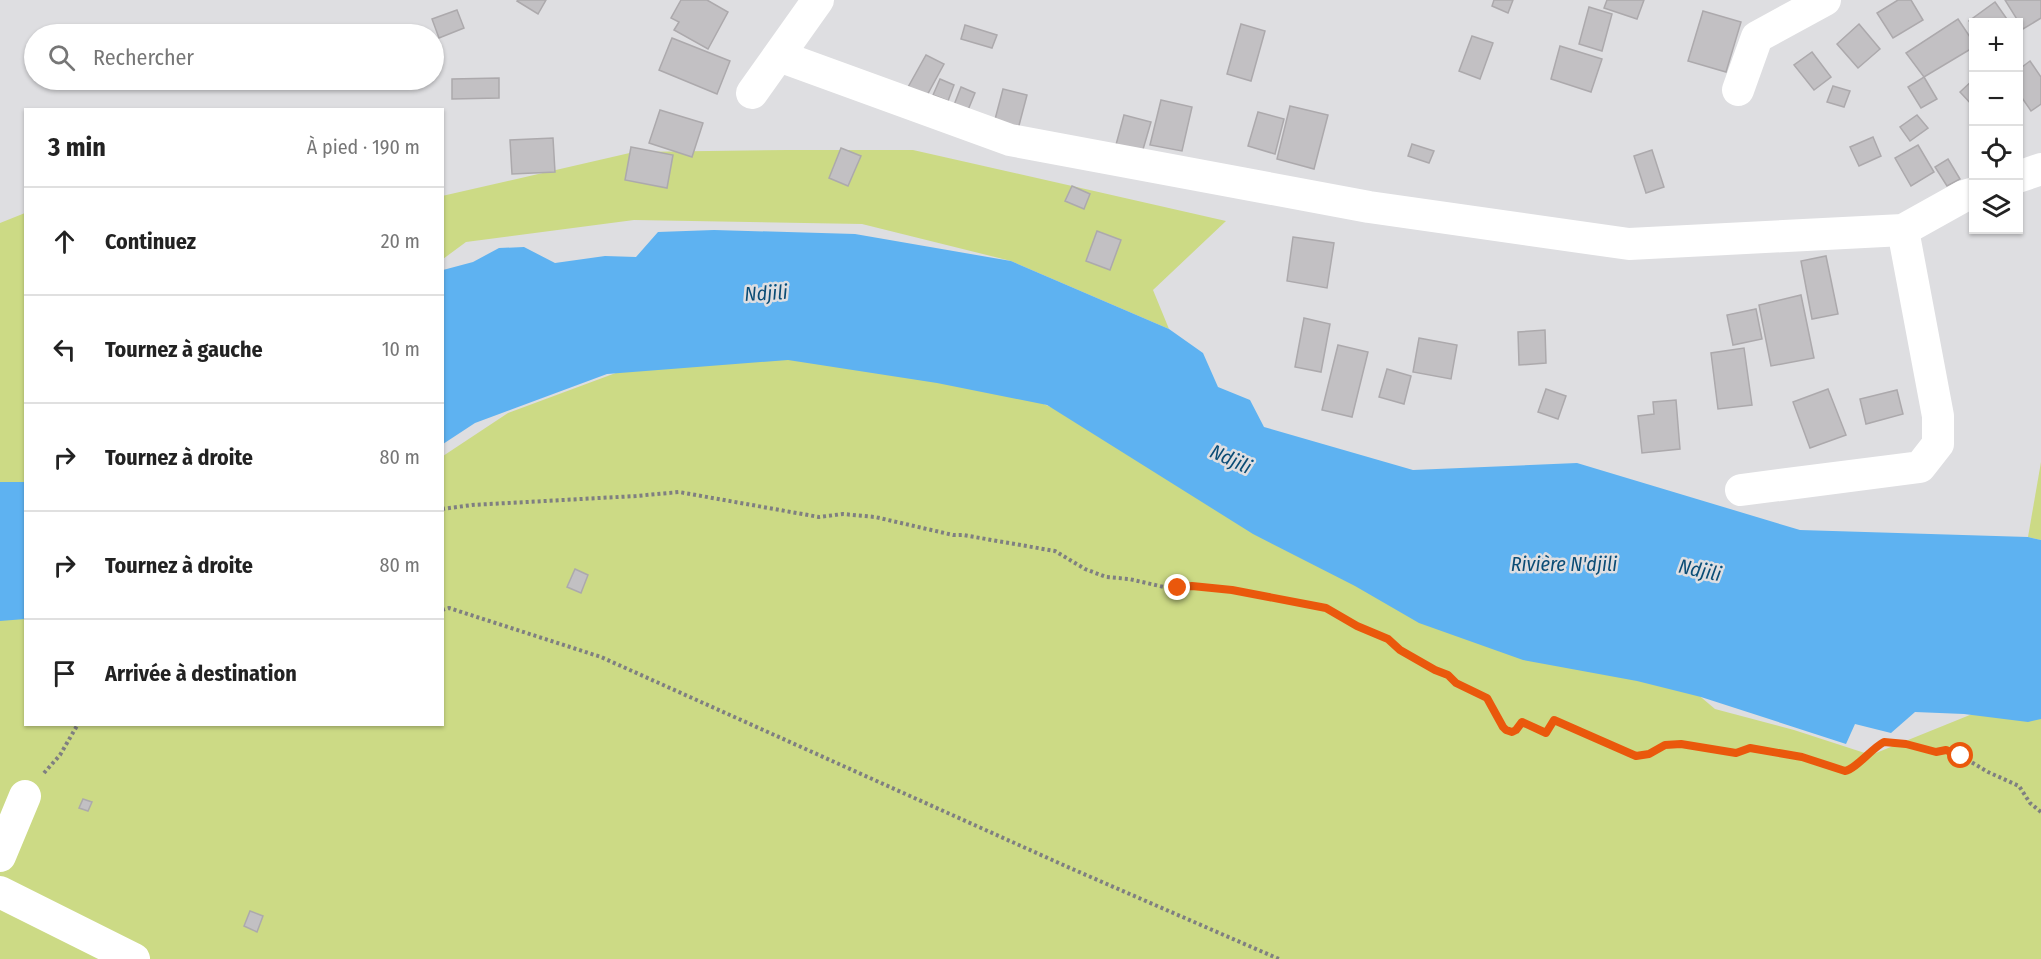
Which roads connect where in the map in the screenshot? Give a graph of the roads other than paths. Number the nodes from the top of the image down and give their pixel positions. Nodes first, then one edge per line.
1 (818, 0) edge
2 (1825, 0) edge
3 (778, 56) junction
4 (1738, 90) dead end
5 (752, 93) dead end
6 (2041, 169) edge
7 (2023, 176) edge
8 (1969, 194) edge
9 (1903, 230) junction
10 (1741, 490) dead end
11 (25, 796) road end
12 (0, 856) edge
13 (0, 892) edge
14 (134, 959) edge

1 - 3 street
2 - 4 street
3 - 5 street
3 - 9 street
6 - 7 street
8 - 9 street
9 - 10 street
11 - 12 street
13 - 14 street

